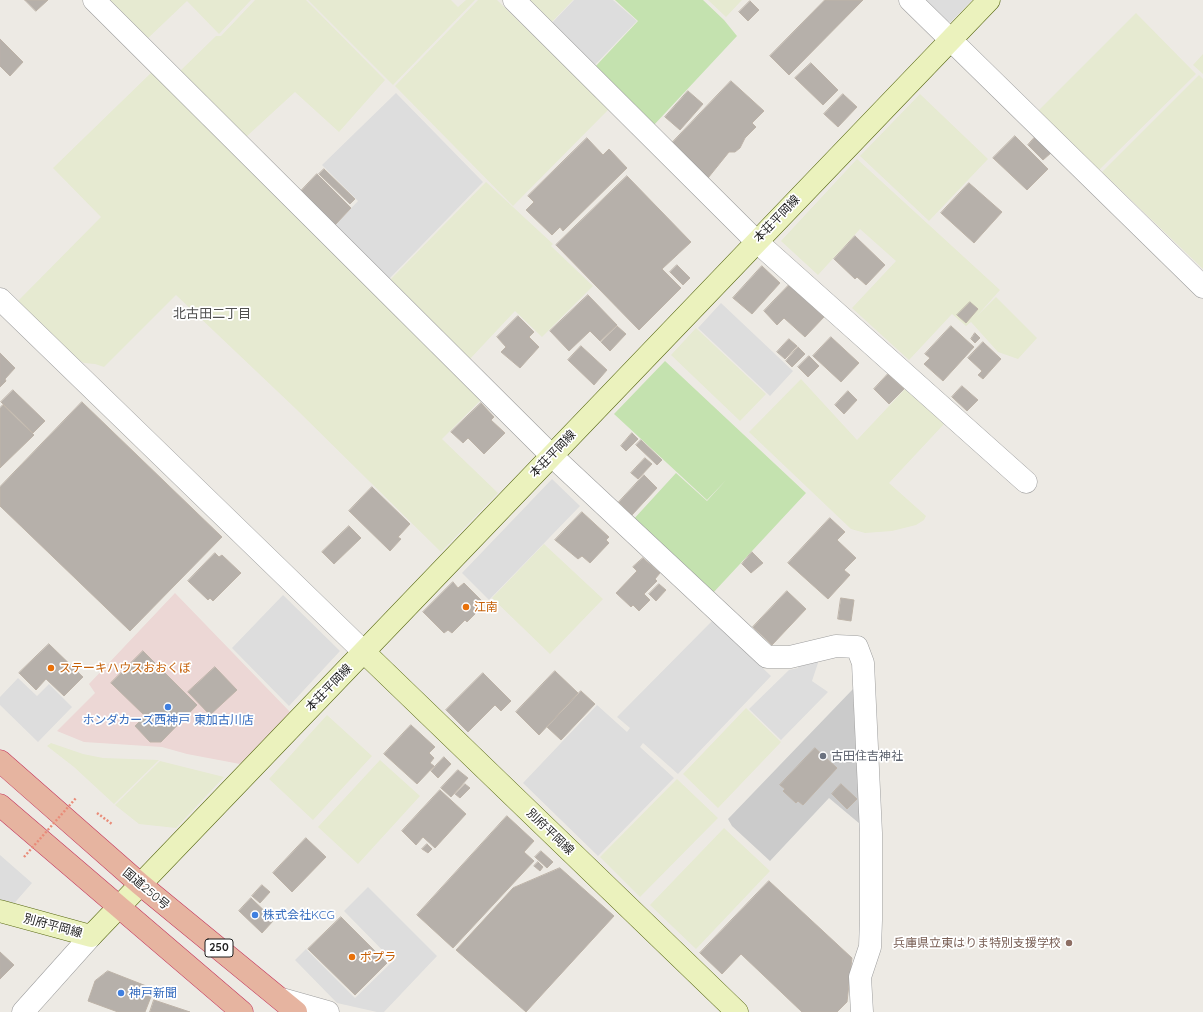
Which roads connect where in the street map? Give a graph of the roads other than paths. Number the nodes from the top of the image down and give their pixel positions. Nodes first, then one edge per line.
1 (94, 0) edge
2 (514, 0) edge
3 (910, 0) edge
4 (989, 0) edge
5 (951, 40) junction
6 (756, 240) junction
7 (1203, 287) edge
8 (0, 300) edge
9 (552, 455) junction
10 (1026, 482) dead end
11 (364, 652) junction
12 (0, 761) edge
13 (0, 805) edge
14 (140, 884) junction
15 (118, 908) junction
16 (0, 912) edge
17 (91, 936) junction
18 (289, 1006) edge
19 (22, 1012) edge
20 (242, 1012) edge
21 (328, 1012) edge
22 (738, 1012) edge
23 (862, 1012) edge

1 - 9 street
2 - 6 street
3 - 5 street
4 - 5 main road, 本荘平岡線
5 - 6 main road, 本荘平岡線
5 - 7 street
6 - 9 main road, 本荘平岡線
6 - 10 street
8 - 11 street
9 - 11 main road, 本荘平岡線
9 - 23 street
11 - 14 main road, 本荘平岡線
11 - 22 main road, 別府平岡線
12 - 14 highway, 国道250号 / 250
13 - 15 highway
14 - 15 main road, 本荘平岡線
14 - 18 highway, 国道250号 / 250
15 - 17 main road, 別府平岡線
15 - 20 highway
16 - 17 main road, 別府平岡線
17 - 19 street
18 - 21 street

